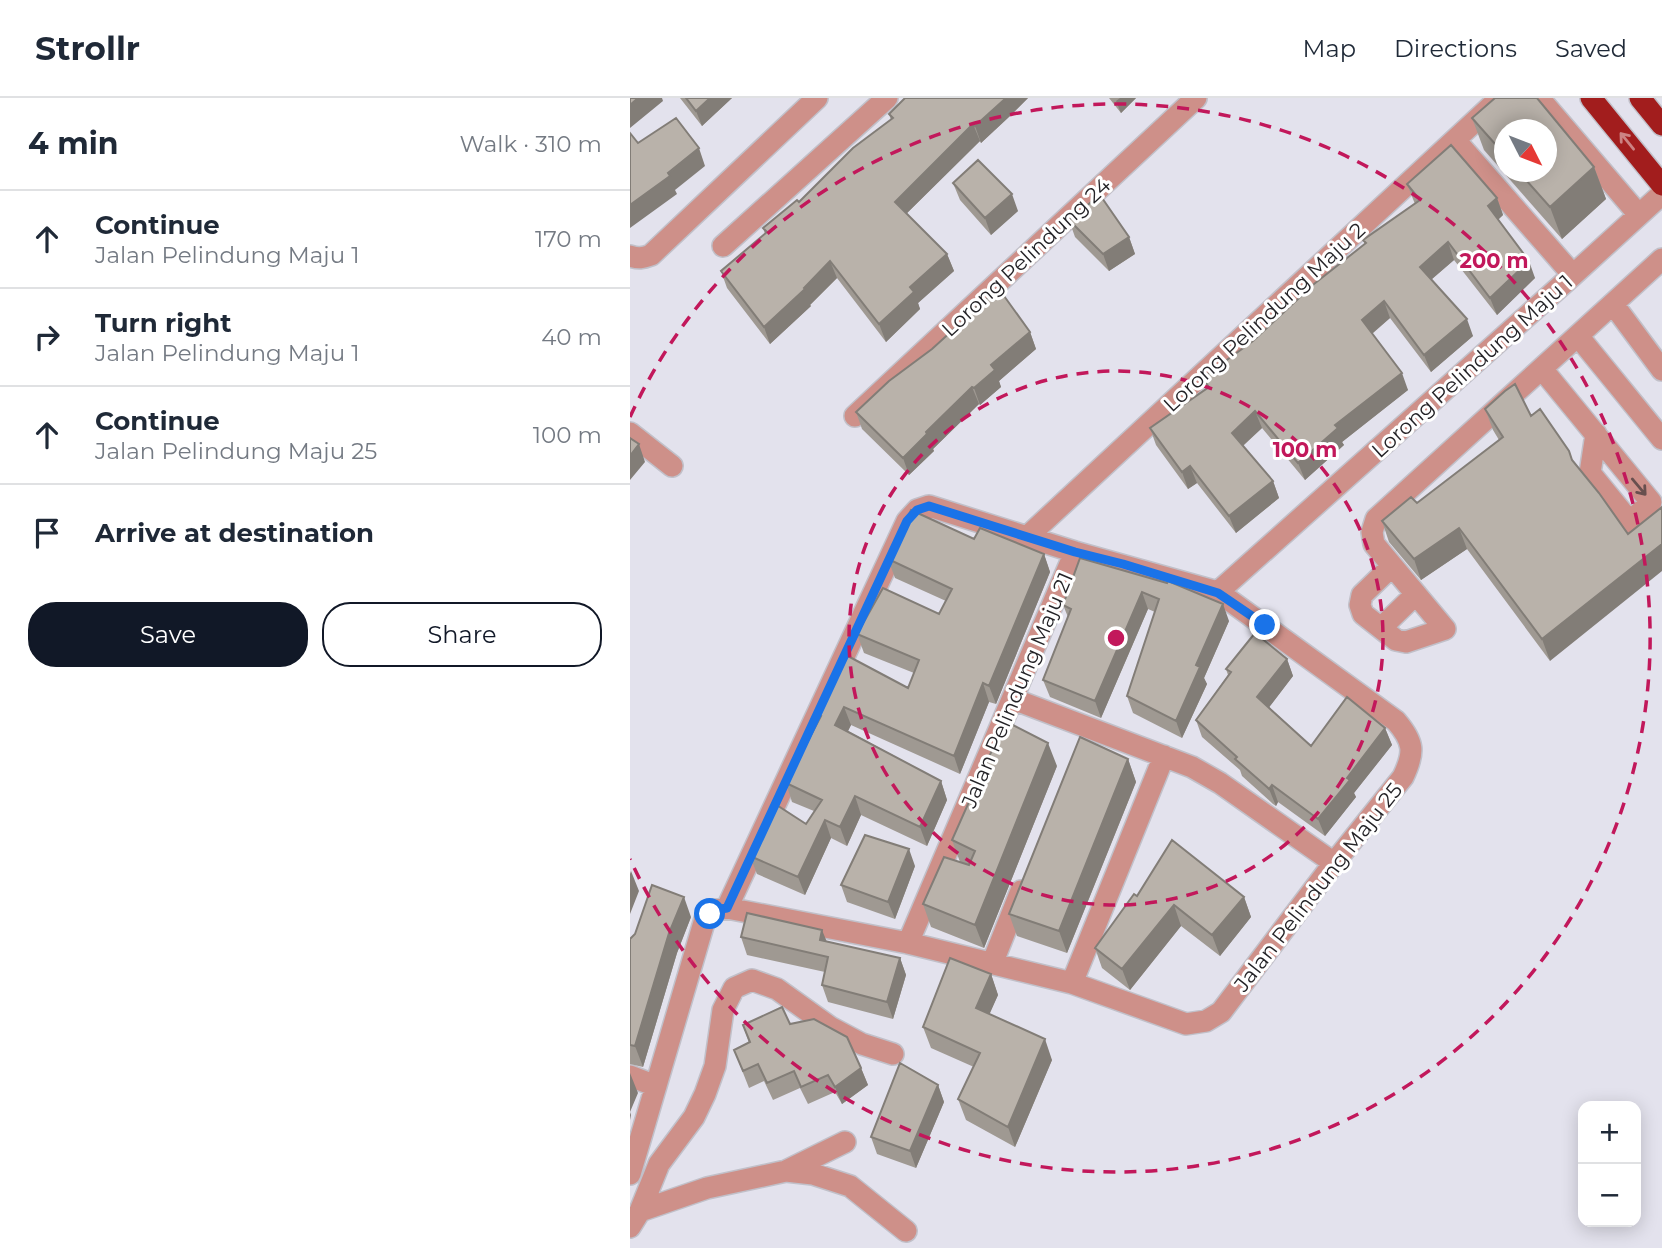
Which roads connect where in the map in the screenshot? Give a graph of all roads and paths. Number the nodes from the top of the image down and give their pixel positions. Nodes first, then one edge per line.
1 (817, 98) edge
2 (887, 98) edge
3 (1196, 98) edge
4 (1500, 98) edge
5 (1539, 98) edge
6 (1591, 98) edge
7 (1640, 98) edge
8 (1662, 125) edge
9 (1455, 140) junction
10 (1662, 185) edge
11 (1662, 194) edge
12 (1639, 215) junction
13 (723, 246) dead end
14 (630, 256) edge
15 (1662, 259) edge
16 (1573, 275) junction
17 (1613, 304) junction
18 (1578, 335) junction
19 (1542, 369) junction
20 (1662, 370) edge
21 (855, 415) edge
22 (630, 433) edge
23 (1596, 434) dead end
24 (1662, 439) edge
25 (671, 466) dead end
26 (1027, 537) junction
27 (1075, 552) junction
28 (1392, 566) junction
29 (1218, 593) junction
30 (1416, 594) junction
31 (1381, 628) junction
32 (1013, 699) junction
33 (1164, 756) junction
34 (1334, 863) junction
35 (1027, 876) edge
36 (727, 908) junction
37 (908, 943) junction
38 (992, 964) junction
39 (1072, 983) junction
40 (892, 1054) dead end
41 (630, 1076) edge
42 (656, 1086) junction
43 (845, 1142) dead end
44 (786, 1171) junction
45 (630, 1174) edge
46 (635, 1219) edge
47 (906, 1231) dead end

1 - 14 street
2 - 13 street
3 - 21 street, Lorong Pelindung 24
4 - 9 street, Lorong Pelindung Maju 2
5 - 12 street
10 -> 6 highway
7 - 8 highway
9 - 16 street
9 - 26 street, Lorong Pelindung Maju 2
11 - 12 street, Lorong Pelindung Maju 1
12 - 16 street, Lorong Pelindung Maju 1
15 - 17 street
16 - 29 street, Lorong Pelindung Maju 1
17 - 18 street
17 - 20 street
18 - 19 street
18 - 24 street
19 - 23 street
19 - 28 street
22 - 25 street
26 - 27 street, Jalan Pelindung Maju 25
26 - 36 street, Jalan Pelindung Maju 25
27 - 29 street, Jalan Pelindung Maju 25
27 - 32 street, Jalan Pelindung Maju 21
28 - 30 street
28 - 31 street
29 - 34 street, Jalan Pelindung Maju 25
30 - 31 street
30 - 31 street
32 - 33 street
32 - 37 street, Jalan Pelindung Maju 21
33 - 34 street
33 - 39 street
34 - 39 street, Jalan Pelindung Maju 25
35 - 38 street
36 - 37 street
36 - 42 street
37 - 38 street
38 - 39 street
40 - 46 street
41 - 42 street
42 - 45 street
43 - 44 street
44 - 46 street
44 - 47 street

